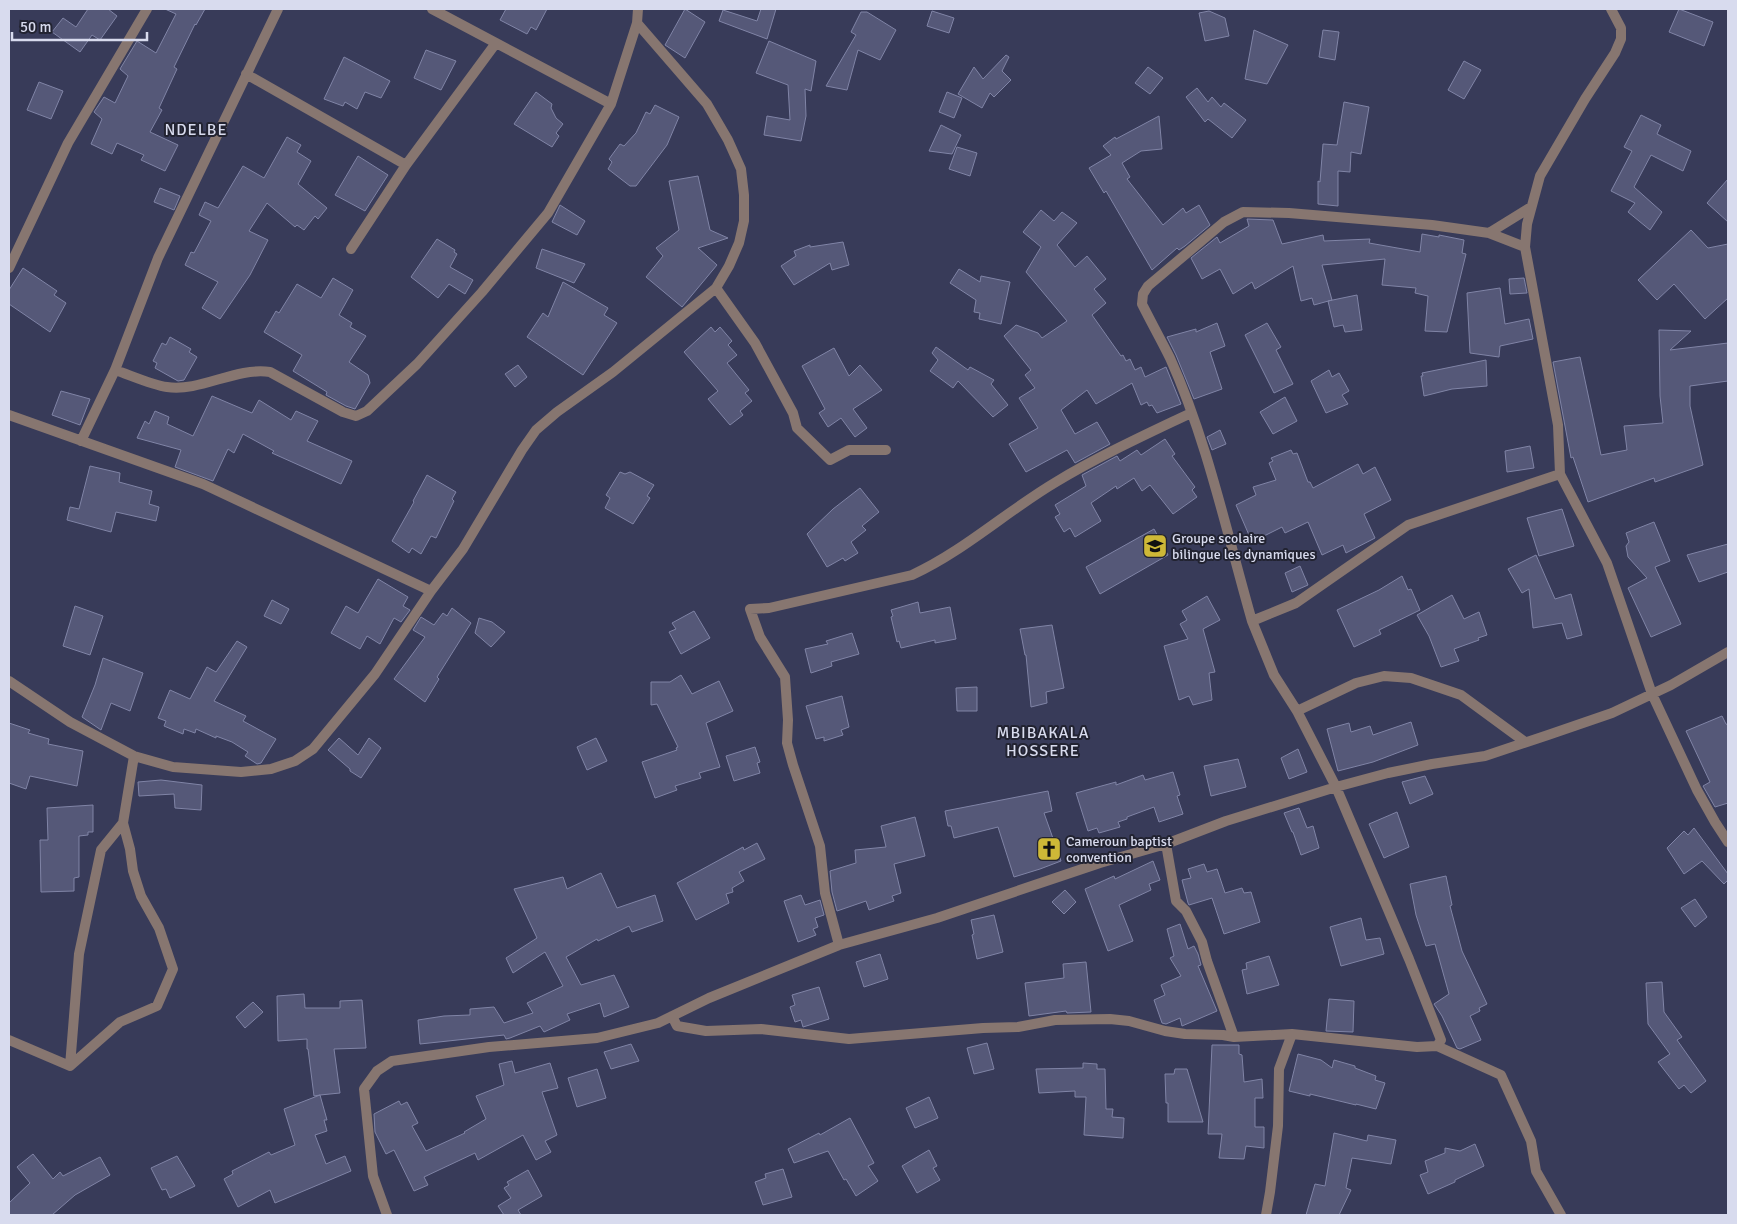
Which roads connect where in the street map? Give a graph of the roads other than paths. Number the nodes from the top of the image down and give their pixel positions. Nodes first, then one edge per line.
1 (147, 9) edge
2 (278, 9) edge
3 (432, 9) edge
4 (638, 9) edge
5 (1611, 9) edge
6 (637, 23) junction
7 (496, 43) junction
8 (246, 74) junction
9 (611, 104) junction
10 (406, 166) junction
11 (1531, 207) junction
12 (1489, 233) junction
13 (1525, 248) junction
14 (351, 249) dead end
15 (9, 268) edge
16 (716, 288) junction
17 (115, 370) junction
18 (1191, 413) junction
19 (9, 415) edge
20 (81, 441) junction
21 (886, 450) dead end
22 (1560, 474) junction
23 (431, 591) junction
24 (1252, 621) junction
25 (1728, 652) edge
26 (9, 681) edge
27 (1652, 694) junction
28 (1297, 710) junction
29 (1530, 740) junction
30 (134, 756) junction
31 (1336, 787) junction
32 (122, 823) junction
33 (1728, 842) edge
34 (1166, 844) junction
35 (839, 946) junction
36 (672, 1016) junction
37 (1292, 1034) junction
38 (1234, 1037) junction
39 (9, 1040) edge
40 (1437, 1046) junction
41 (70, 1066) junction
42 (387, 1215) edge
43 (1266, 1215) edge
44 (1561, 1215) edge

1 - 15 street
2 - 8 street
3 - 7 street
4 - 6 street
5 - 11 street
6 - 9 street
6 - 16 street
7 - 9 street
7 - 10 street
8 - 10 street
8 - 17 street
9 - 17 street
10 - 14 street
11 - 12 street
11 - 13 street
12 - 13 street
12 - 18 street
13 - 22 street
16 - 21 street
16 - 23 street
17 - 20 street
18 - 24 street
18 - 35 street
19 - 20 street
20 - 23 street
22 - 24 street
22 - 27 street
23 - 30 street
24 - 28 street
25 - 27 street
26 - 30 street
27 - 29 street
27 - 33 street
28 - 29 street
28 - 31 street
29 - 31 street
30 - 32 street
31 - 34 street
31 - 40 street
32 - 41 street
32 - 41 street
34 - 35 street
34 - 38 street
35 - 36 street
36 - 38 street
36 - 42 street
37 - 38 street
37 - 40 street
37 - 43 street
39 - 41 street
40 - 44 street

